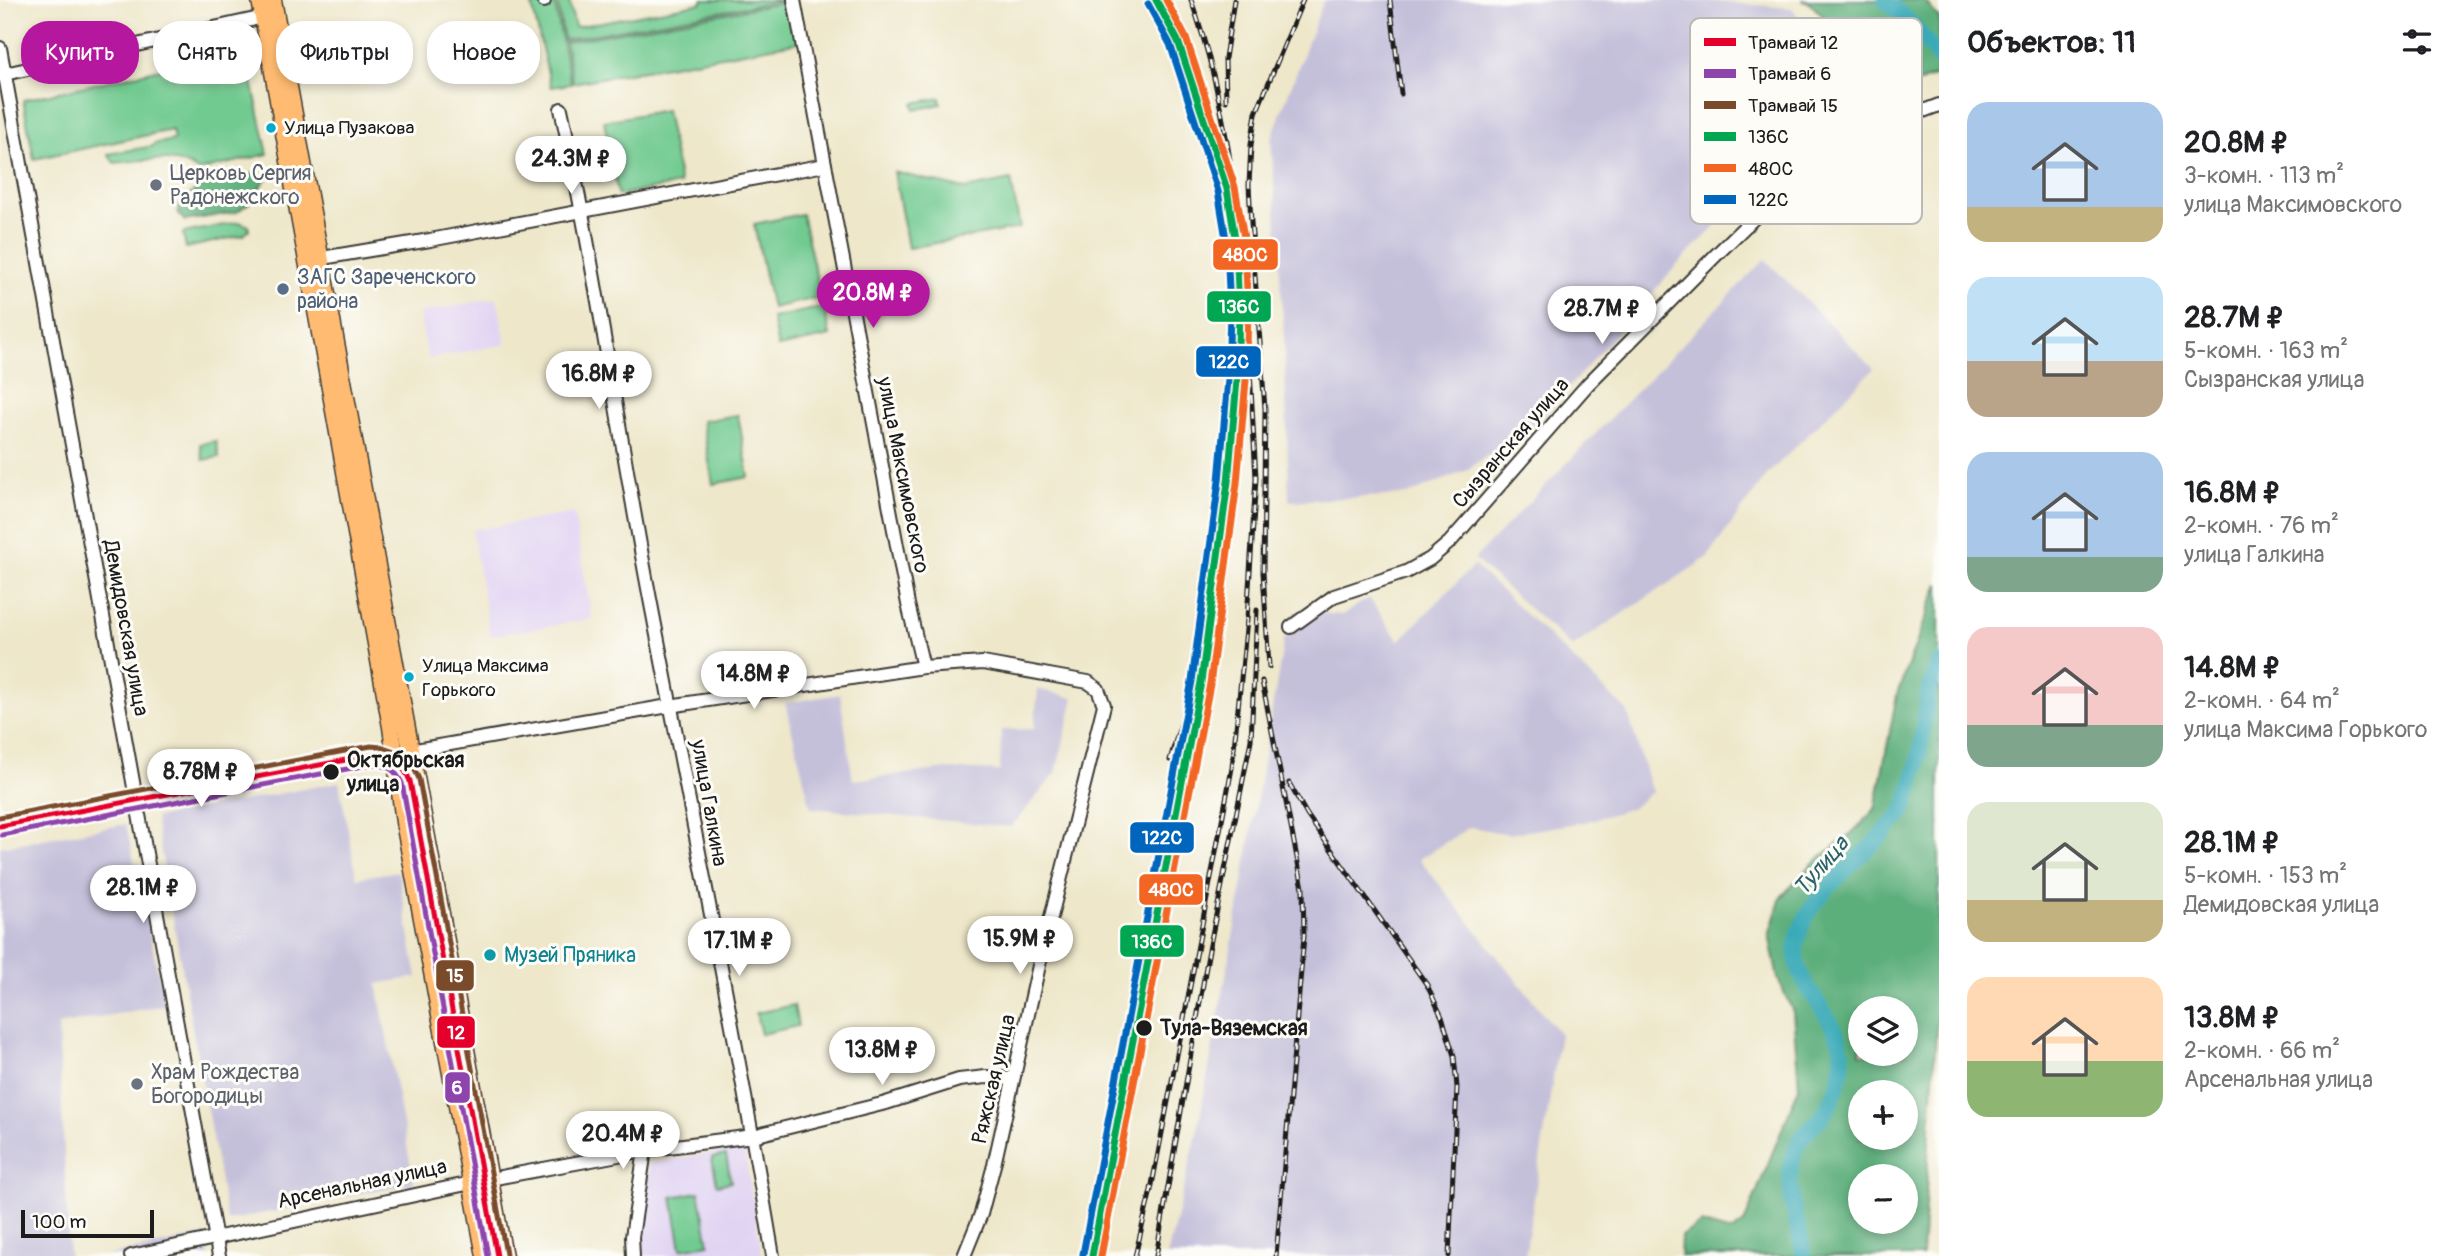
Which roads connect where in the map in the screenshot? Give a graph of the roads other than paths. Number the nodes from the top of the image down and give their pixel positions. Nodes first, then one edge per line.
1 (260, 0) edge
2 (794, 0) edge
3 (271, 11) edge
4 (274, 40) junction
5 (0, 48) edge
6 (3, 75) edge
7 (1939, 105) edge
8 (561, 109) dead end
9 (1922, 111) edge
10 (825, 165) junction
11 (583, 211) junction
12 (1747, 224) edge
13 (321, 258) junction
14 (1291, 627) dead end
15 (923, 667) junction
16 (673, 706) junction
17 (403, 753) junction
18 (138, 802) junction
19 (0, 828) edge
20 (1013, 1079) junction
21 (753, 1136) junction
22 (645, 1150) junction
23 (490, 1179) junction
24 (471, 1183) junction
25 (216, 1237) junction
26 (131, 1256) edge
27 (219, 1256) edge
28 (485, 1256) edge
29 (504, 1256) edge
30 (632, 1256) edge
31 (773, 1256) edge
32 (964, 1256) edge

1 - 3 main road
2 - 10 street, улица Максимовского
3 - 4 main road
3 - 6 street
4 - 13 main road
4 - 17 main road
5 - 6 street, Демидовская улица
6 - 18 street, Демидовская улица
7 - 9 street, Сызранская улица
8 - 11 street, улица Галкина
10 - 11 street
10 - 15 street, улица Максимовского
11 - 13 street
11 - 16 street, улица Галкина
12 - 14 street, Сызранская улица
13 - 17 main road
15 - 16 street
15 - 20 street, Ряжская улица
16 - 17 street
16 - 21 street, улица Галкина
17 - 18 main road
17 - 23 main road
17 - 24 main road
18 - 19 main road
18 - 25 street, Демидовская улица
20 - 21 street, Арсенальная улица
20 - 32 street, Ряжская улица
21 - 22 street, Арсенальная улица
21 - 31 street, улица Галкина
22 - 23 street, Арсенальная улица
22 - 30 street
23 - 24 main road, Арсенальная улица
23 - 29 main road
24 - 25 street, Арсенальная улица
24 - 28 main road
25 - 26 street, Арсенальная улица
25 - 27 street, Демидовская улица

